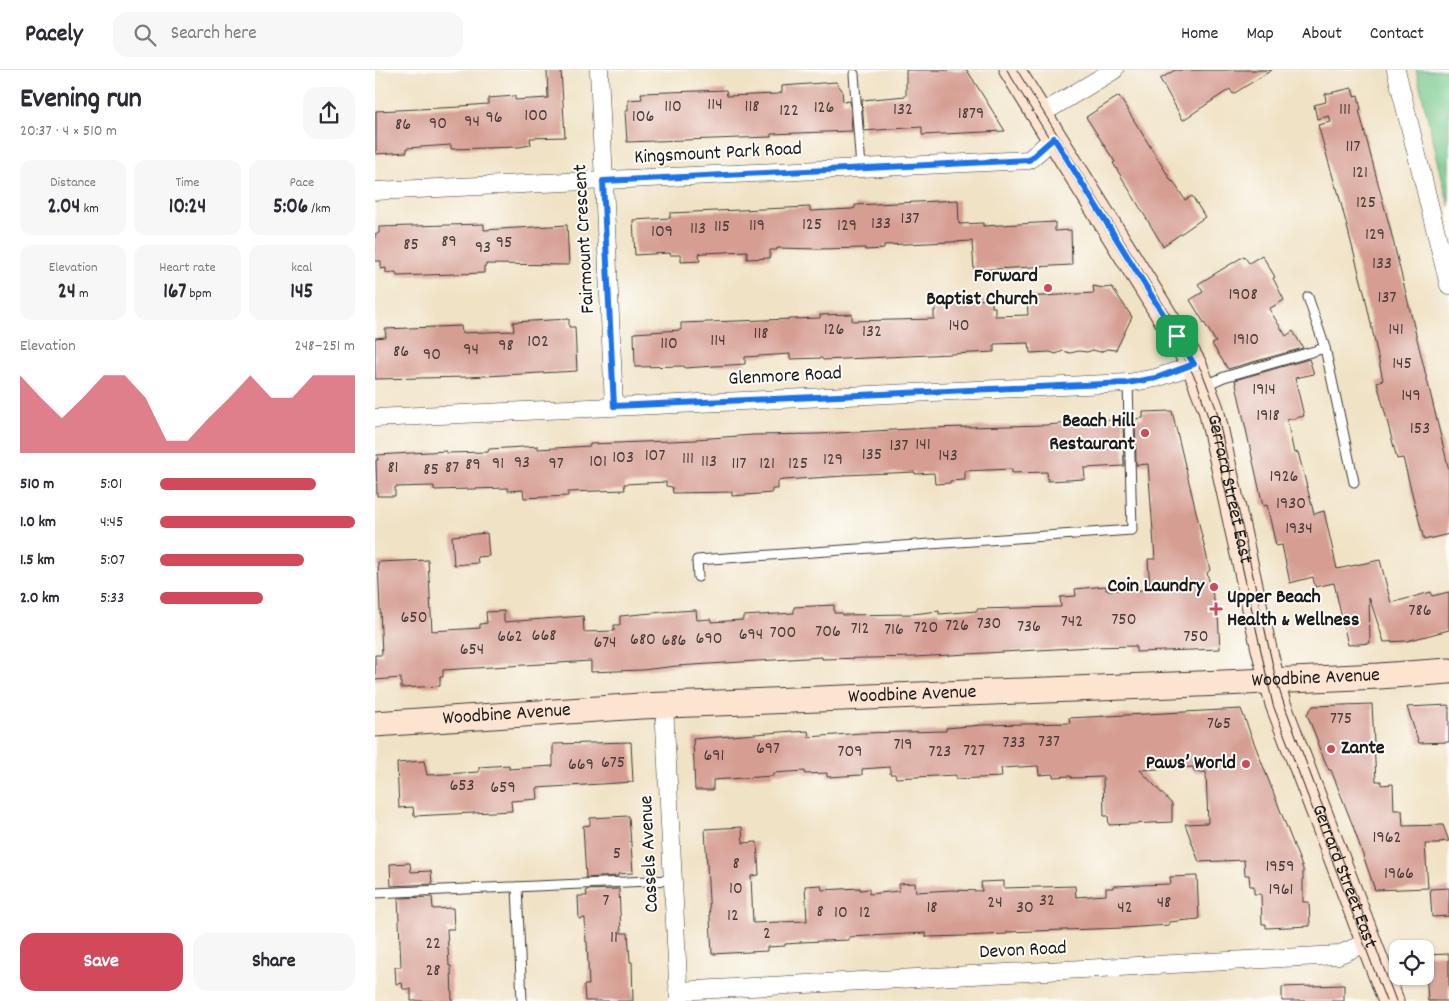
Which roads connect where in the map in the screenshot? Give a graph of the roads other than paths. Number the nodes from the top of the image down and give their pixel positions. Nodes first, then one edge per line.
1 (599, 70) edge
2 (1011, 70) edge
3 (1114, 70) edge
4 (1396, 70) edge
5 (854, 74) dead end
6 (1039, 114) junction
7 (1054, 138) junction
8 (861, 168) junction
9 (603, 181) junction
10 (375, 191) edge
11 (1449, 285) edge
12 (1308, 297) dead end
13 (1325, 348) junction
14 (1199, 375) junction
15 (1127, 383) junction
16 (614, 406) junction
17 (375, 418) edge
18 (1353, 482) dead end
19 (697, 578) dead end
20 (1449, 671) edge
21 (1272, 680) junction
22 (664, 705) junction
23 (375, 724) edge
24 (673, 880) junction
25 (517, 887) junction
26 (375, 893) edge
27 (1368, 942) junction
28 (679, 996) edge
29 (522, 1001) edge
30 (1391, 1001) edge

1 - 9 street, Fairmount Crescent
2 - 6 main road, Gerrard Street East
3 - 6 street
4 - 11 street
5 - 8 lane
6 - 7 main road, Gerrard Street East
7 - 8 street, Kingsmount Park Road
7 - 14 main road, Gerrard Street East
8 - 9 street, Kingsmount Park Road
9 - 10 street, Kingsmount Park Road
9 - 16 street, Fairmount Crescent
12 - 13 lane
13 - 14 lane
13 - 18 lane
14 - 15 street, Glenmore Road
14 - 21 main road, Gerrard Street East
15 - 16 street, Glenmore Road
15 - 19 lane
16 - 17 street, Glenmore Road
20 - 21 main road, Woodbine Avenue
21 - 22 main road, Woodbine Avenue
21 - 27 main road, Gerrard Street East
22 - 23 main road, Woodbine Avenue
22 - 24 street, Cassels Avenue
24 - 25 lane
24 - 28 street, Cassels Avenue
25 - 26 lane
25 - 29 lane
27 - 28 street, Devon Road
27 - 30 main road, Gerrard Street East

